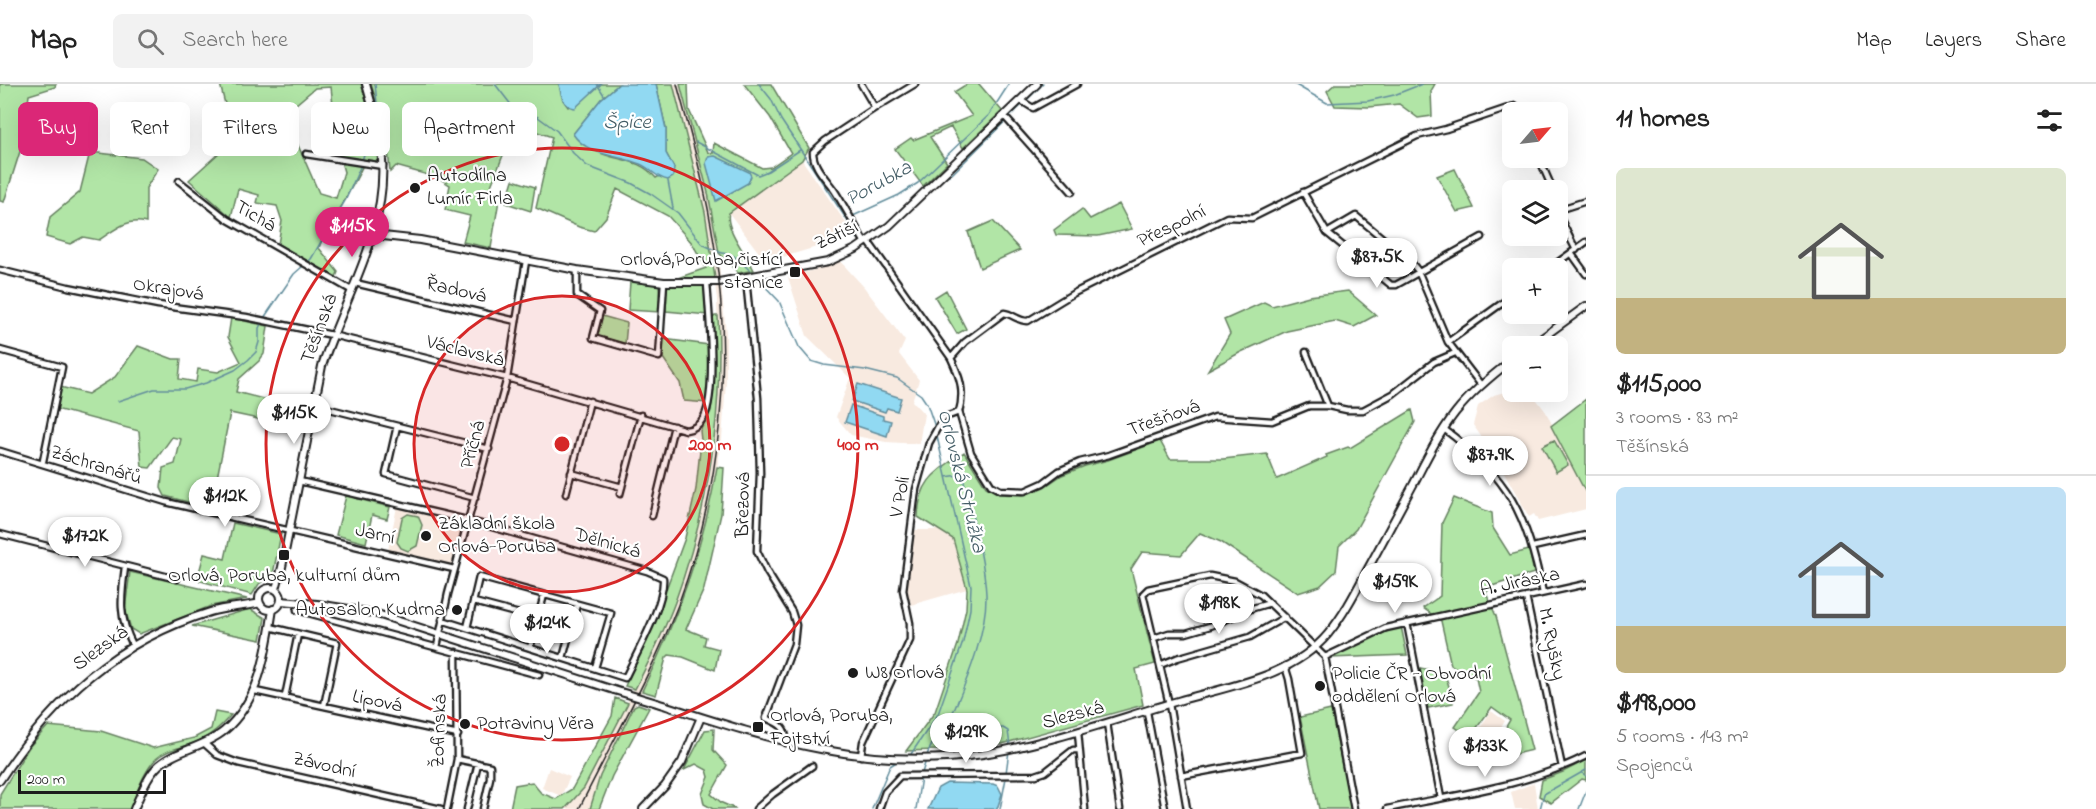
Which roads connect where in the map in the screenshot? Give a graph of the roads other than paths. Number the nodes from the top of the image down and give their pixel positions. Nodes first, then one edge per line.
1 (366, 84) edge
2 (861, 84) edge
3 (915, 84) edge
4 (1037, 84) edge
5 (1077, 84) edge
6 (1020, 100) junction
7 (875, 108) junction
8 (1502, 109) edge
9 (1004, 116) junction
10 (306, 154) dead end
11 (383, 166) junction
12 (179, 181) dead end
13 (1072, 192) dead end
14 (1303, 192) junction
15 (1586, 201) edge
16 (1568, 205) edge
17 (1327, 233) junction
18 (374, 235) junction
19 (1482, 237) dead end
20 (1568, 238) edge
21 (866, 242) junction
22 (1586, 242) edge
23 (1573, 251) junction
24 (1564, 258) edge
25 (526, 261) junction
26 (0, 270) edge
27 (577, 270) junction
28 (1418, 271) junction
29 (1586, 274) edge
30 (746, 279) junction
31 (664, 282) junction
32 (355, 283) junction
33 (707, 283) junction
34 (351, 290) junction
35 (1502, 303) edge
36 (1586, 306) edge
37 (516, 321) junction
38 (332, 335) junction
39 (1545, 336) edge
40 (1448, 342) junction
41 (0, 350) edge
42 (1306, 351) dead end
43 (1455, 353) junction
44 (951, 358) junction
45 (1502, 368) edge
46 (507, 378) junction
47 (1482, 385) junction
48 (590, 401) junction
49 (314, 405) junction
50 (1328, 406) junction
51 (959, 412) junction
52 (641, 415) junction
53 (398, 426) junction
54 (674, 426) junction
55 (1444, 429) junction
56 (489, 449) junction
57 (0, 452) edge
58 (43, 461) dead end
59 (571, 473) junction
60 (299, 481) junction
61 (622, 487) junction
62 (566, 494) dead end
63 (620, 494) dead end
64 (475, 498) junction
65 (652, 516) dead end
66 (467, 520) junction
67 (289, 530) junction
68 (0, 534) edge
69 (1586, 535) edge
70 (1533, 547) junction
71 (125, 567) junction
72 (454, 568) junction
73 (177, 579) dead end
74 (1586, 584) edge
75 (276, 589) junction
76 (1543, 593) junction
77 (544, 595) junction
78 (1526, 597) junction
79 (281, 601) junction
80 (474, 602) junction
81 (260, 603) junction
82 (1270, 603) junction
83 (577, 604) junction
84 (273, 609) junction
85 (297, 610) dead end
86 (1285, 616) junction
87 (538, 619) junction
88 (442, 620) junction
89 (1407, 623) junction
90 (270, 627) junction
91 (467, 627) junction
92 (298, 634) junction
93 (440, 634) junction
94 (1154, 638) junction
95 (133, 645) junction
96 (437, 647) junction
97 (1314, 647) junction
98 (530, 648) junction
99 (456, 652) junction
100 (1325, 657) junction
101 (563, 658) junction
102 (1160, 665) junction
103 (1285, 666) junction
104 (596, 668) junction
105 (539, 675) dead end
106 (255, 691) junction
107 (285, 697) junction
108 (1169, 704) junction
109 (324, 706) junction
110 (1147, 711) junction
111 (701, 717) junction
112 (1107, 723) junction
113 (1078, 732) junction
114 (458, 735) junction
115 (786, 743) junction
116 (205, 744) junction
117 (1079, 750) junction
118 (861, 756) junction
119 (1586, 756) edge
120 (458, 759) junction
121 (478, 764) junction
122 (812, 766) dead end
123 (1562, 767) junction
124 (1181, 776) junction
125 (0, 780) edge
126 (1441, 798) junction
127 (134, 809) edge
128 (441, 809) edge
129 (447, 809) edge
130 (467, 809) edge
131 (483, 809) edge
132 (644, 809) edge
133 (756, 809) edge
134 (879, 809) edge
135 (1085, 809) edge
136 (1120, 809) edge
137 (1165, 809) edge
138 (1187, 809) edge
139 (1354, 809) edge
140 (1387, 809) edge

1 - 11 street, Těšínská
2 - 7 street
3 - 7 street
4 - 6 street, Zátiší
5 - 6 street
6 - 9 street, Zátiší
7 - 21 street
8 - 14 street, Přespolní
9 - 13 street
9 - 21 street, Zátiší
10 - 11 street
11 - 18 street, Těšínská
12 - 34 street, Tichá
14 - 17 street
14 - 44 street, Přespolní
15 - 16 street
17 - 28 street
17 - 28 street
18 - 25 street, Zátiší
18 - 32 street, Těšínská
19 - 28 street
20 - 23 street
21 - 30 street, Zátiší
21 - 44 street
22 - 23 street
23 - 24 street
23 - 29 street
25 - 27 street, Zátiší
25 - 37 street, Příčná
26 - 38 street, Okrajová
27 - 31 street, Zátiší
27 - 31 street
28 - 40 street
30 - 33 street, Zátiší
30 - 115 street, Březová
31 - 33 street, Zátiší
32 - 34 street, Těšínská
32 - 37 street, Řadová
33 - 54 street, Václavská
34 - 38 street, Těšínská
35 - 40 street
36 - 39 street
37 - 46 street, Příčná
38 - 46 street, Václavská
38 - 49 street, Těšínská
40 - 43 street
41 - 58 street, Záchranářů
42 - 50 street
43 - 47 street
43 - 50 street, Třešňová
44 - 51 street
45 - 47 street, Slezská
46 - 48 street, Václavská
46 - 56 street, Příčná
47 - 55 street, Slezská
48 - 52 street, Václavská
48 - 59 street
49 - 53 street
49 - 60 street, Těšínská
50 - 51 street, Třešňová
51 - 118 street, V Poli
52 - 54 street, Václavská
52 - 61 street
53 - 56 street
53 - 64 street
54 - 65 street
55 - 70 street
55 - 97 street, Slezská
56 - 64 street, Příčná
57 - 67 street, Záchranářů
59 - 61 street
59 - 62 street
60 - 66 street, Dělnická
60 - 67 street, Těšínská
61 - 63 street
64 - 66 street, Příčná
66 - 72 street, Příčná
66 - 104 street, Dělnická
67 - 72 street, Jarní
67 - 75 street, Těšínská
68 - 71 street
69 - 70 street
70 - 76 street
71 - 73 street
71 - 95 street
72 - 88 street, Příčná
74 - 76 street, A. Jiráska
75 - 79 street
75 - 81 street
76 - 78 street, A. Jiráska
77 - 80 street
77 - 83 street
77 - 87 street
78 - 89 street, A. Jiráska
78 - 123 street, M. Ryšky
79 - 84 street
79 - 93 street, Slezská
80 - 87 street
80 - 91 street
81 - 84 street
81 - 95 street, Slezská
82 - 86 street
82 - 94 street
82 - 94 street
83 - 101 street
83 - 104 street
84 - 90 street
85 - 96 street
86 - 97 street
86 - 102 street
87 - 98 street
88 - 91 street
88 - 93 street, Příčná
89 - 100 street, A. Jiráska
89 - 126 street
90 - 92 street, Lipová
90 - 106 street
91 - 98 street
92 - 107 street
92 - 109 street, Lipová
93 - 96 street, Příčná
93 - 111 street, Slezská, bridge
94 - 102 street
95 - 125 street, Slezská
96 - 99 street
97 - 100 street
97 - 103 street, Slezská
98 - 101 street
99 - 105 street
99 - 114 street, Žofinská
100 - 139 street
101 - 104 street
102 - 108 street
103 - 108 street, Slezská
103 - 124 street
106 - 107 street, Lipová
106 - 116 street
107 - 109 street, Lipová
108 - 110 street, Slezská
108 - 124 street
109 - 114 street, Lipová
110 - 112 street, Slezská
110 - 137 street
111 - 115 street, Slezská
111 - 132 street
112 - 113 street, Slezská
112 - 136 street
113 - 117 street
113 - 118 street, Slezská
114 - 120 street, Žofinská
115 - 118 street, Slezská
116 - 127 street
116 - 128 street, Závodní
117 - 134 street
117 - 135 street
119 - 123 street
120 - 121 street
120 - 129 street, Žofinská
121 - 130 street
121 - 131 street
122 - 133 street
123 - 126 street
124 - 138 street
126 - 140 street

